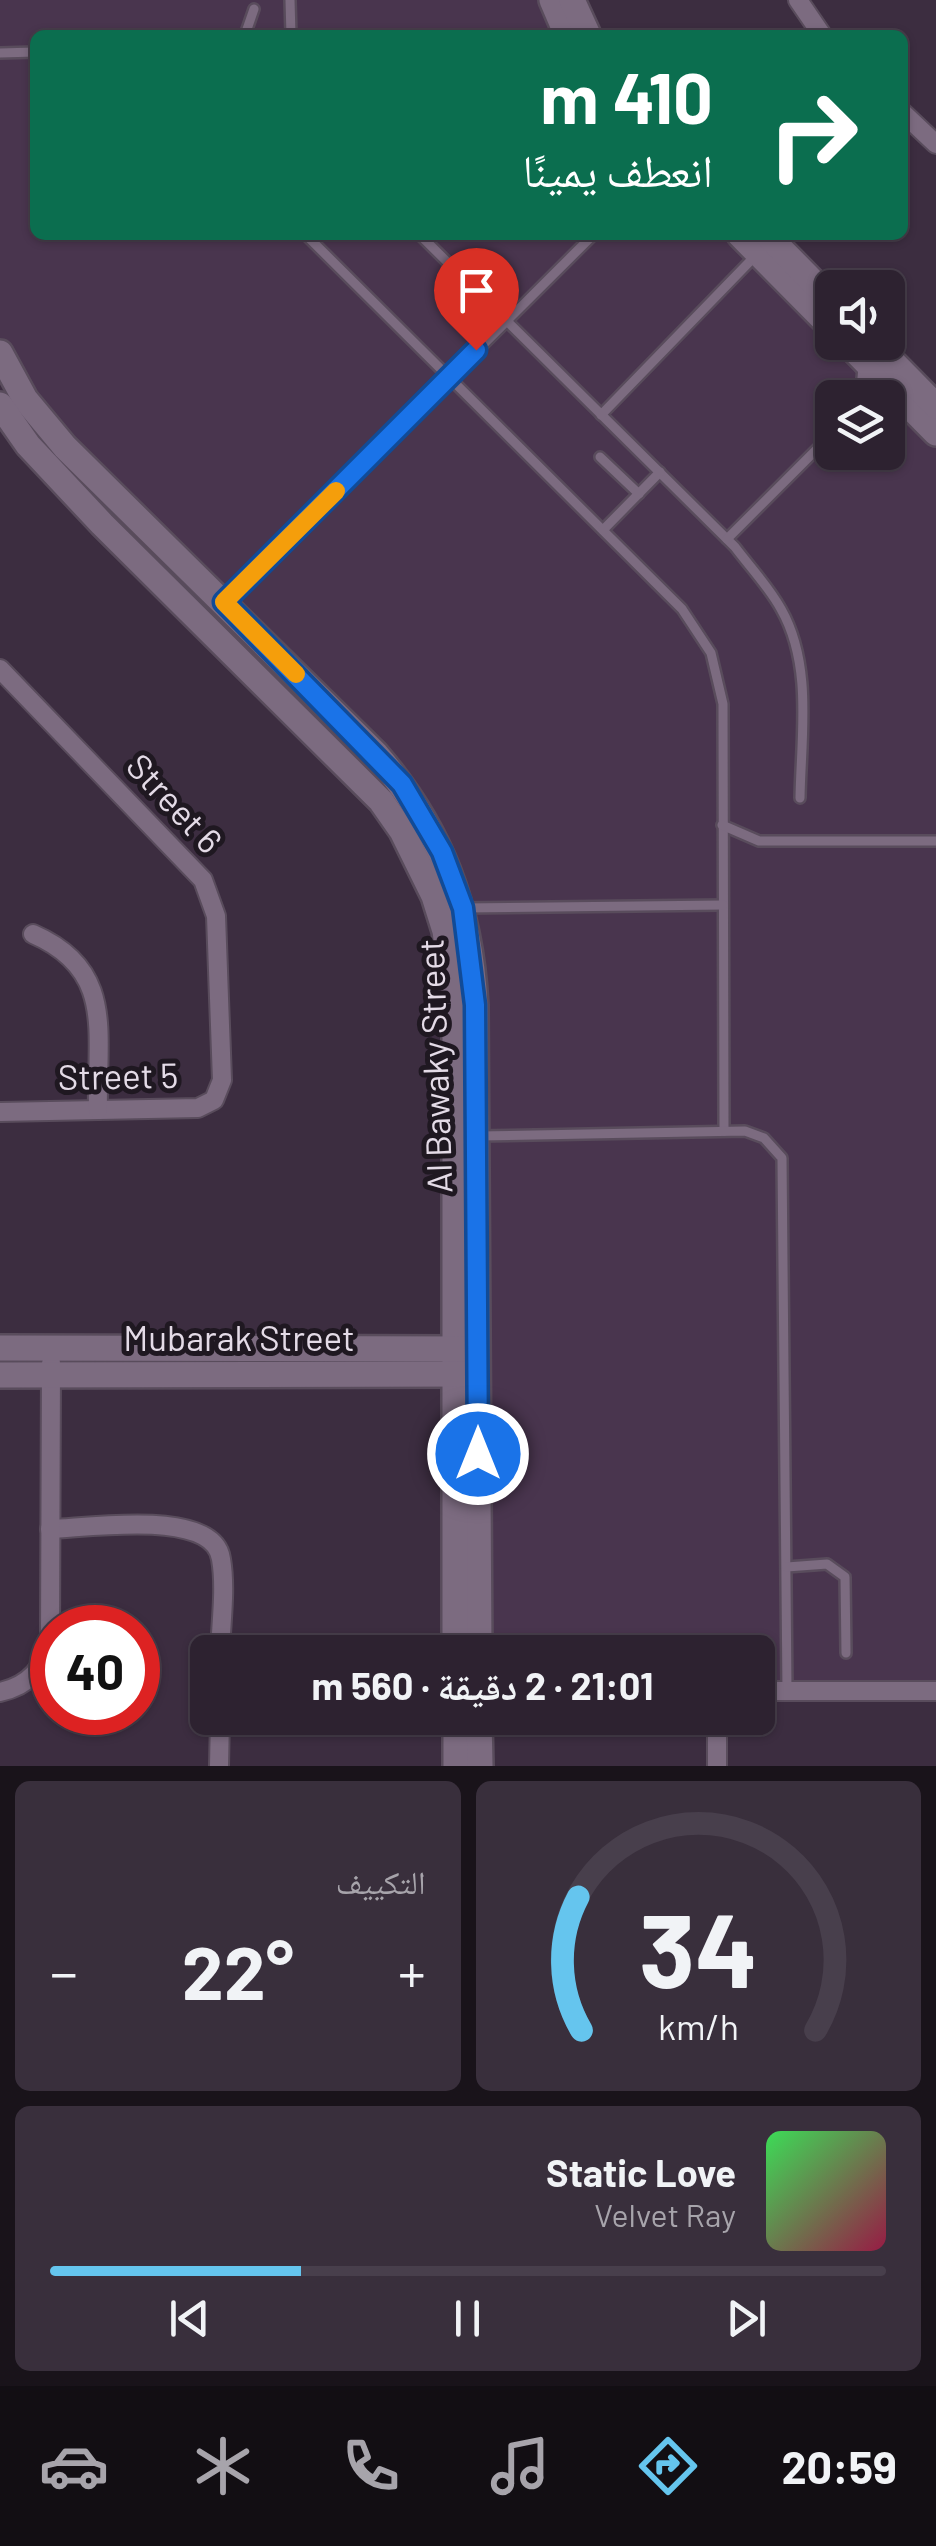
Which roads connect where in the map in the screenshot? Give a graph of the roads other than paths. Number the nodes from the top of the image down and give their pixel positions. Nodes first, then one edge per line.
1 (290, 0) edge
2 (552, 0) edge
3 (572, 0) edge
4 (798, 0) edge
5 (254, 9) dead end
6 (247, 30) edge
7 (291, 30) edge
8 (565, 30) edge
9 (586, 30) edge
10 (819, 30) edge
11 (30, 52) edge
12 (0, 54) edge
13 (908, 118) edge
14 (936, 144) edge
15 (311, 240) edge
16 (425, 240) edge
17 (588, 240) edge
18 (755, 241) edge
19 (815, 288) edge
20 (815, 309) edge
21 (504, 322) junction
22 (0, 352) edge
23 (875, 360) edge
24 (890, 373) junction
25 (448, 378) junction
26 (0, 406) edge
27 (936, 406) edge
28 (600, 415) junction
29 (936, 433) edge
30 (815, 451) edge
31 (600, 457) dead end
32 (660, 472) junction
33 (638, 494) junction
34 (603, 530) junction
35 (727, 539) junction
36 (224, 602) junction
37 (0, 669) edge
38 (800, 798) dead end
39 (722, 825) junction
40 (936, 841) edge
41 (723, 905) junction
42 (463, 908) junction
43 (33, 934) dead end
44 (222, 1080) joint
45 (98, 1110) junction
46 (0, 1112) edge
47 (724, 1131) junction
48 (477, 1136) junction
49 (0, 1348) edge
50 (51, 1361) junction
51 (466, 1361) junction
52 (0, 1375) edge
53 (50, 1529) junction
54 (787, 1567) junction
55 (220, 1635) edge
56 (457, 1635) edge
57 (478, 1635) edge
58 (846, 1653) dead end
59 (775, 1691) edge
60 (787, 1691) junction
61 (936, 1691) edge
62 (0, 1692) edge
63 (220, 1735) edge
64 (456, 1735) edge
65 (480, 1735) edge
66 (717, 1735) edge
67 (219, 1766) edge
68 (456, 1766) edge
69 (480, 1766) edge
70 (717, 1766) edge

1 - 7 lane
2 - 8 street
3 - 9 street
4 - 10 street
5 - 6 lane
11 - 12 lane
13 - 14 street
15 - 25 lane
16 - 21 lane
17 - 21 lane
18 - 19 street
18 - 20 street
18 - 28 lane
21 - 25 lane
21 - 28 lane
22 - 36 street, Al Bawaky Street
23 - 24 street
24 - 27 street
24 - 29 street
25 - 34 lane
25 - 36 lane
26 - 51 street, Al Bawaky Street
28 - 32 lane
30 - 35 lane
31 - 33 lane
32 - 33 lane
32 - 35 lane
33 - 34 lane
34 - 39 lane
35 - 38 lane
36 - 42 street, Al Bawaky Street
37 - 44 street, Street 6
39 - 40 lane
39 - 41 lane
41 - 42 lane
41 - 47 lane
42 - 48 street, Al Bawaky Street
43 - 45 street
44 - 45 street, Street 5
45 - 46 street, Street 5
47 - 48 lane
47 - 54 lane
48 - 51 street, Al Bawaky Street
49 - 50 street, Mubarak Street
50 - 51 street, Mubarak Street
50 - 52 street, Mubarak Street
50 - 53 street
51 - 56 street, Al Bawaky Street
51 - 57 street, Al Bawaky Street
53 - 55 street
53 - 62 street
54 - 58 lane
54 - 60 lane
59 - 60 street
60 - 61 street
63 - 67 street
64 - 68 street
65 - 69 street
66 - 70 street

